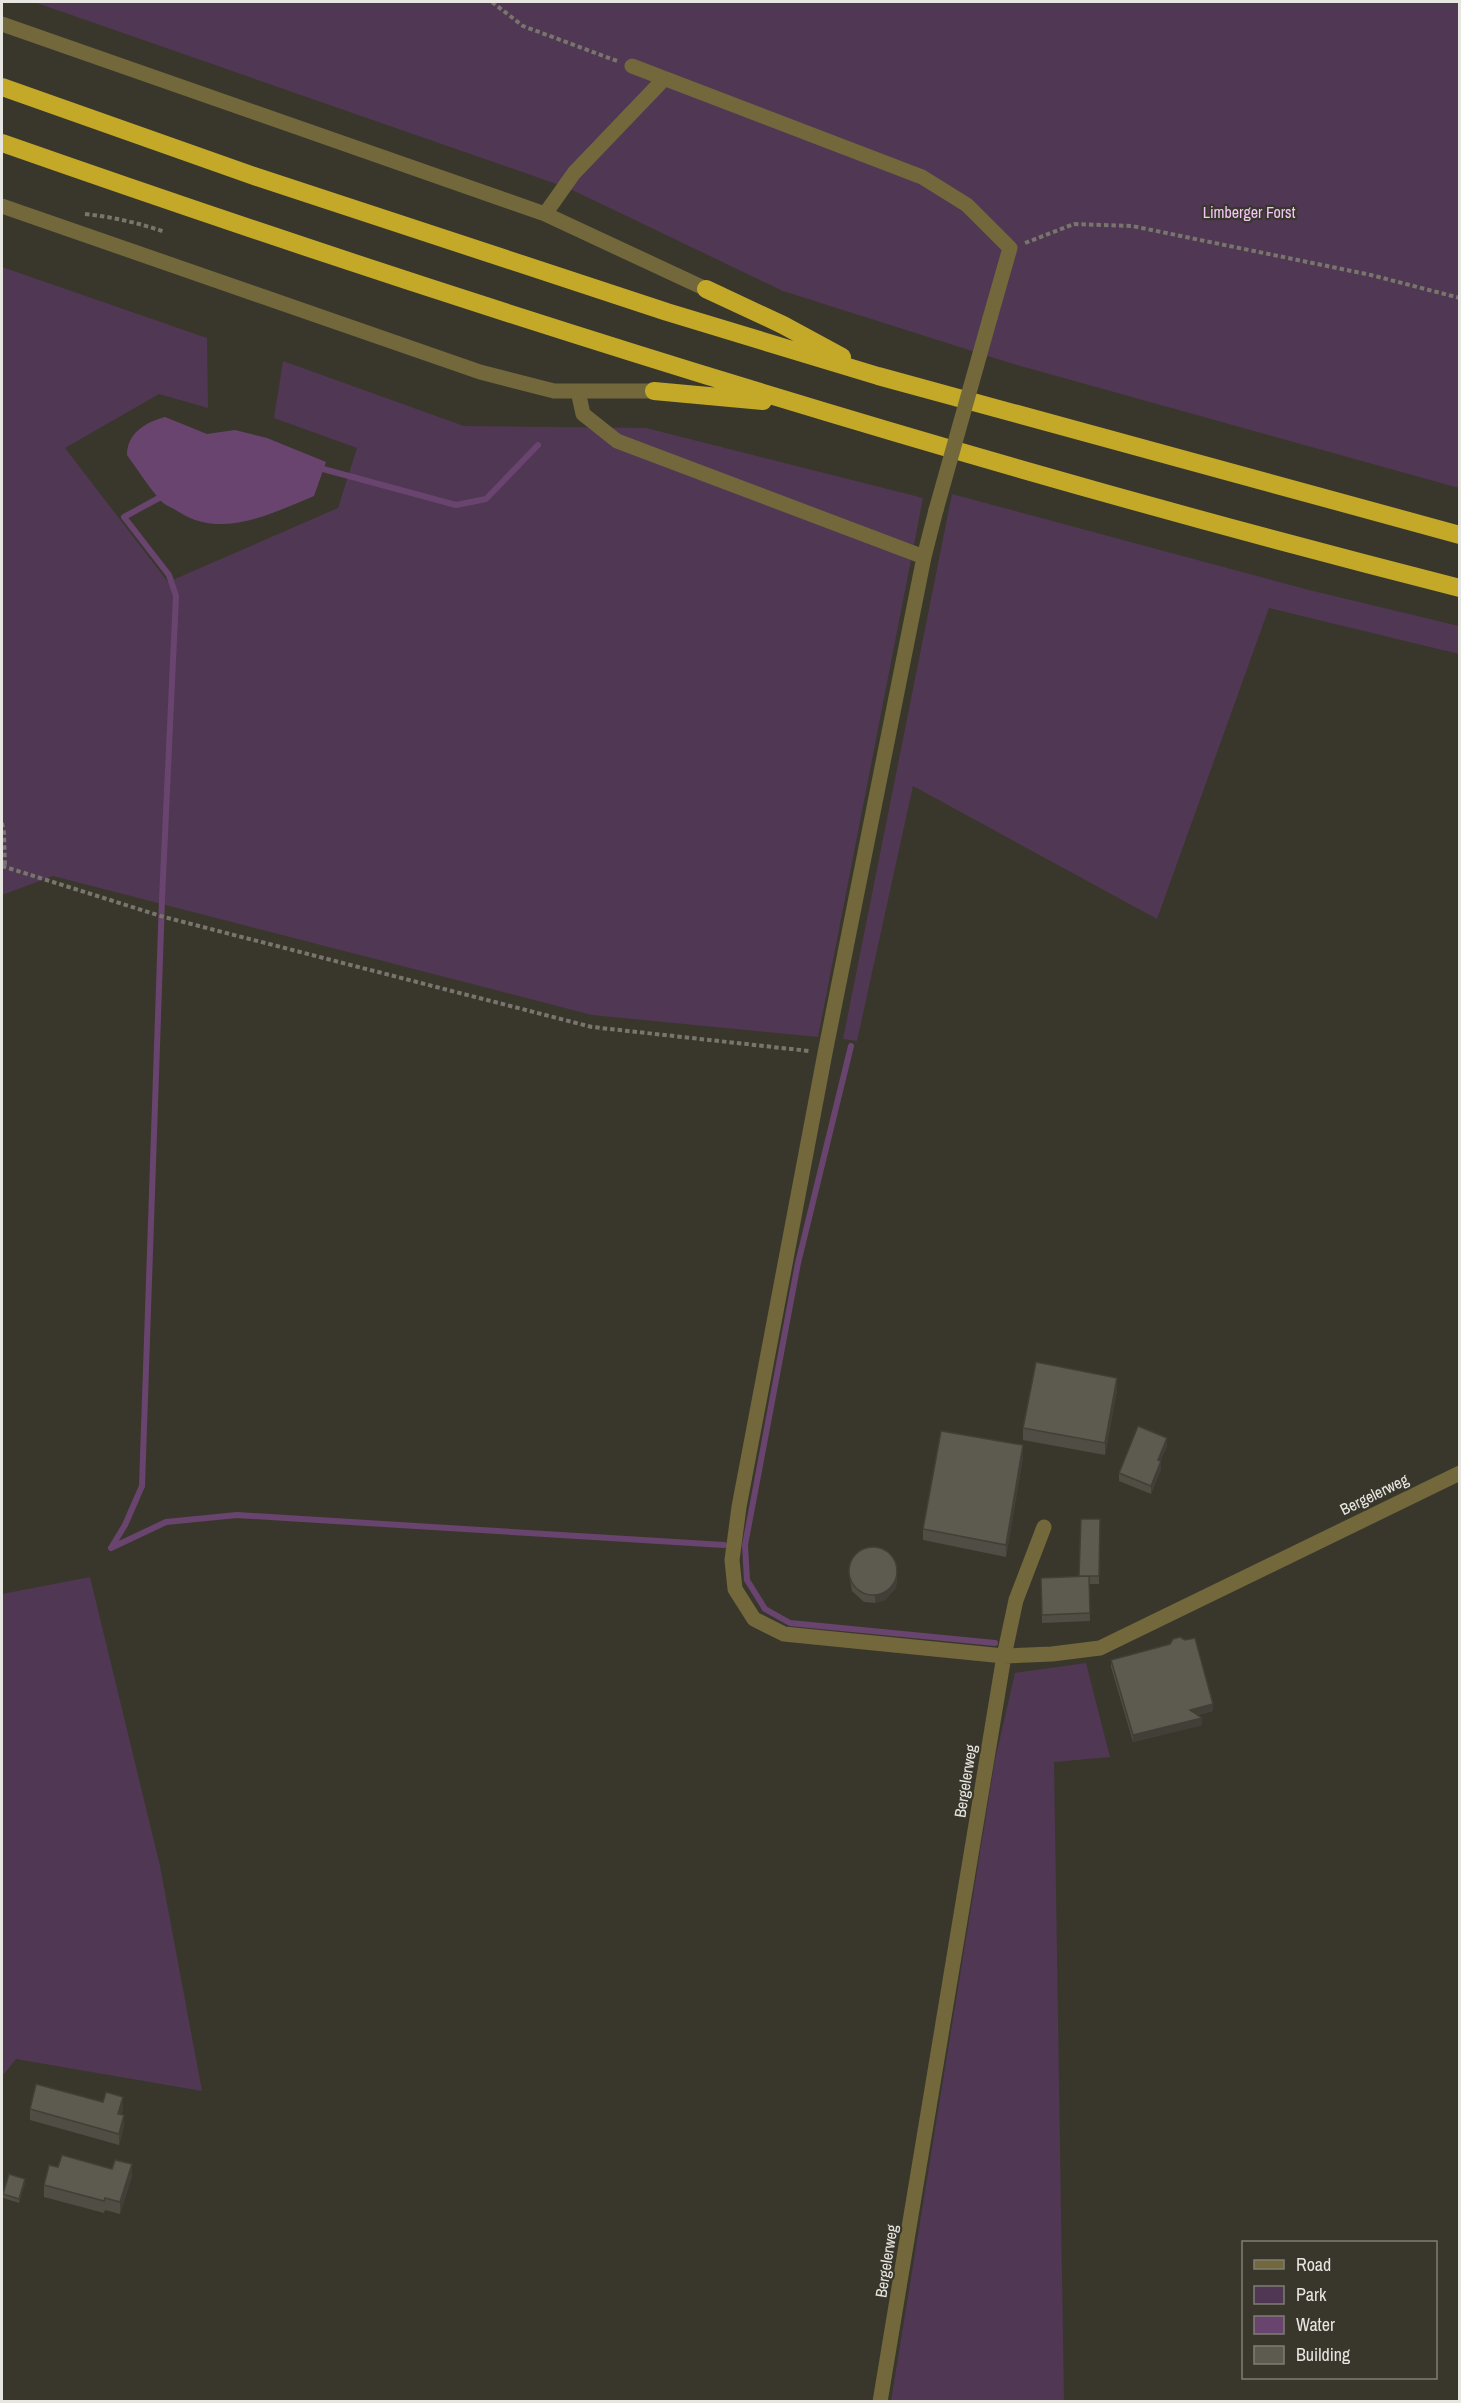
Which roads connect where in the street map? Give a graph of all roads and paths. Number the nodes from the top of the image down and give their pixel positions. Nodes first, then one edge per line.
1 (492, 2) edge
2 (2, 24) edge
3 (632, 66) joint
4 (664, 79) junction
5 (2, 87) edge
6 (2, 143) edge
7 (2, 206) edge
8 (82, 214) dead end
9 (546, 214) junction
10 (165, 232) dead end
11 (1010, 249) junction
12 (706, 289) joint
13 (1460, 298) edge
14 (878, 376) junction
15 (578, 391) junction
16 (654, 391) joint
17 (798, 404) junction
18 (1460, 534) edge
19 (924, 557) junction
20 (1460, 588) edge
21 (2, 823) edge
22 (3, 866) edge
23 (825, 1053) junction
24 (1460, 1473) edge
25 (1044, 1527) dead end
26 (1004, 1656) junction
27 (880, 2402) edge

1 - 3 path
2 - 9 street
3 - 4 street
4 - 9 street
4 - 11 street
5 - 14 highway
6 - 17 highway
7 - 15 street
8 - 10 path
9 - 12 street
11 - 13 path
11 - 19 street, bridge
12 - 14 highway
14 - 18 highway
15 - 16 street
15 - 19 street
16 - 17 highway
17 - 20 highway
19 - 23 street
21 - 22 path
22 - 23 path
23 - 26 street
24 - 26 street, Bergelerweg
25 - 26 street
26 - 27 street, Bergelerweg

